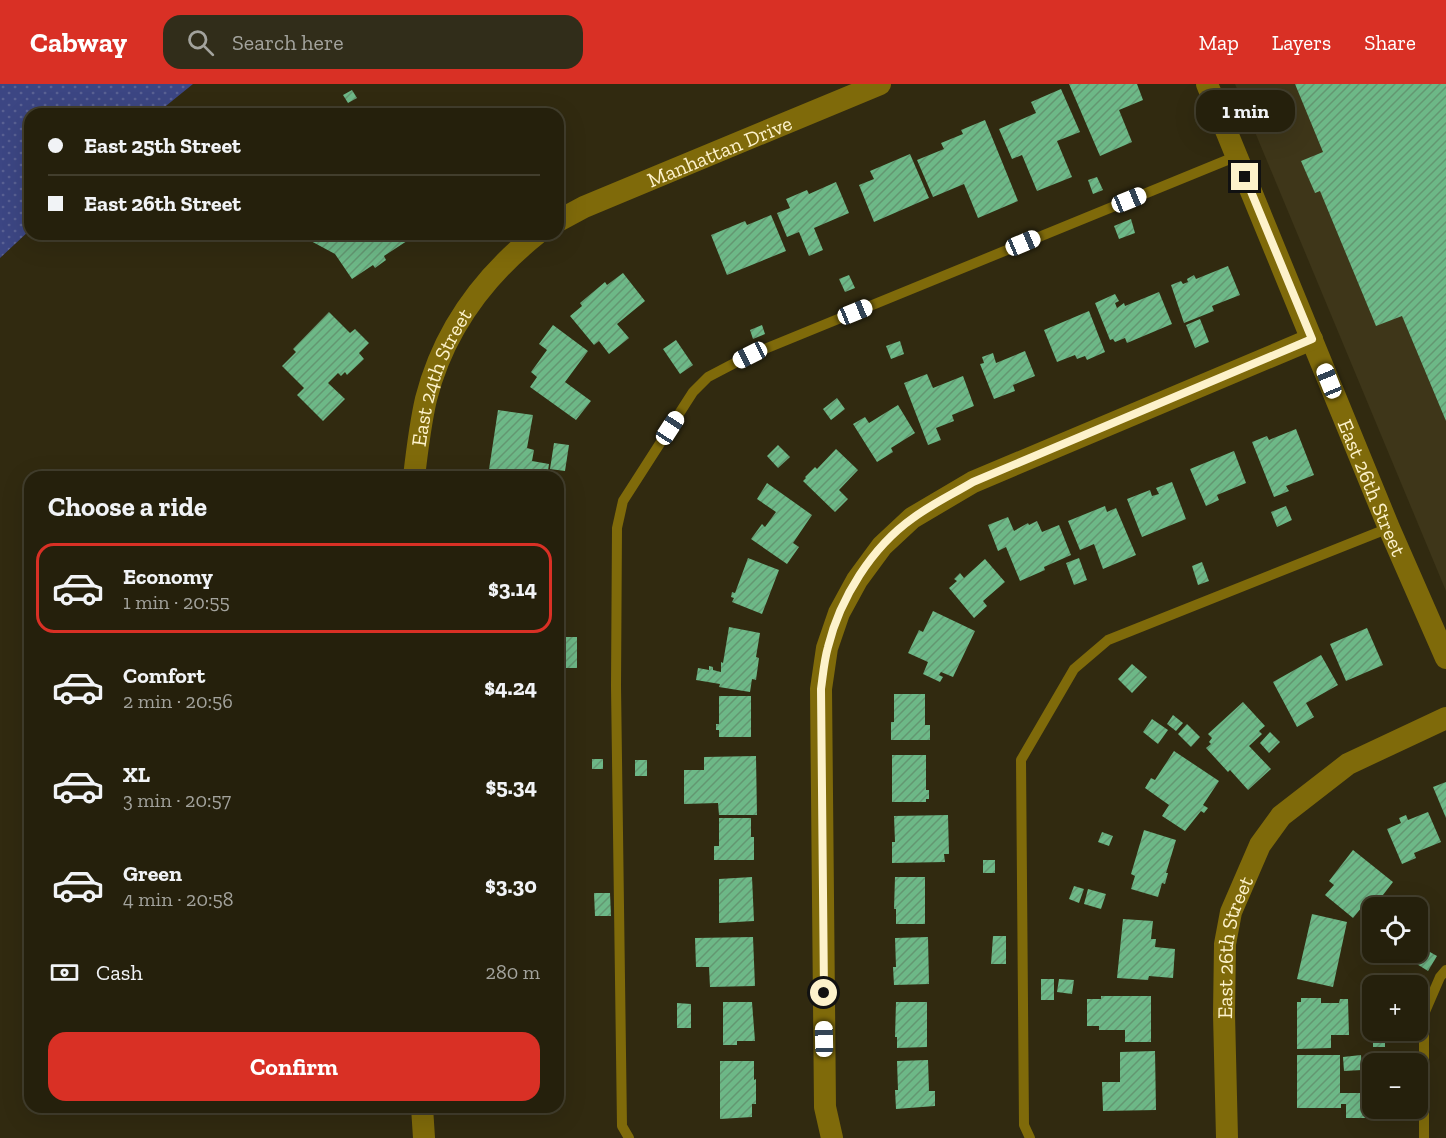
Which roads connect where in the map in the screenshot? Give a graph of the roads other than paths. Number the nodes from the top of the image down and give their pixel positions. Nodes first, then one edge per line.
1 (880, 84) edge
2 (1207, 84) edge
3 (1237, 156) junction
4 (564, 218) edge
5 (529, 240) edge
6 (1312, 339) junction
7 (415, 471) edge
8 (1389, 528) junction
9 (1446, 658) edge
10 (1446, 718) edge
11 (1446, 970) edge
12 (422, 1113) edge
13 (424, 1138) edge
14 (629, 1138) edge
15 (832, 1138) edge
16 (1030, 1138) edge
17 (1227, 1138) edge
18 (1424, 1138) edge

1 - 4 street, Manhattan Drive
2 - 3 street, East 26th Street
3 - 6 street, East 26th Street
3 - 14 lane
5 - 7 street, East 24th Street
6 - 8 street, East 26th Street
6 - 15 street
8 - 9 street, East 26th Street
8 - 16 lane
10 - 17 street, East 26th Street
11 - 18 lane
12 - 13 street

